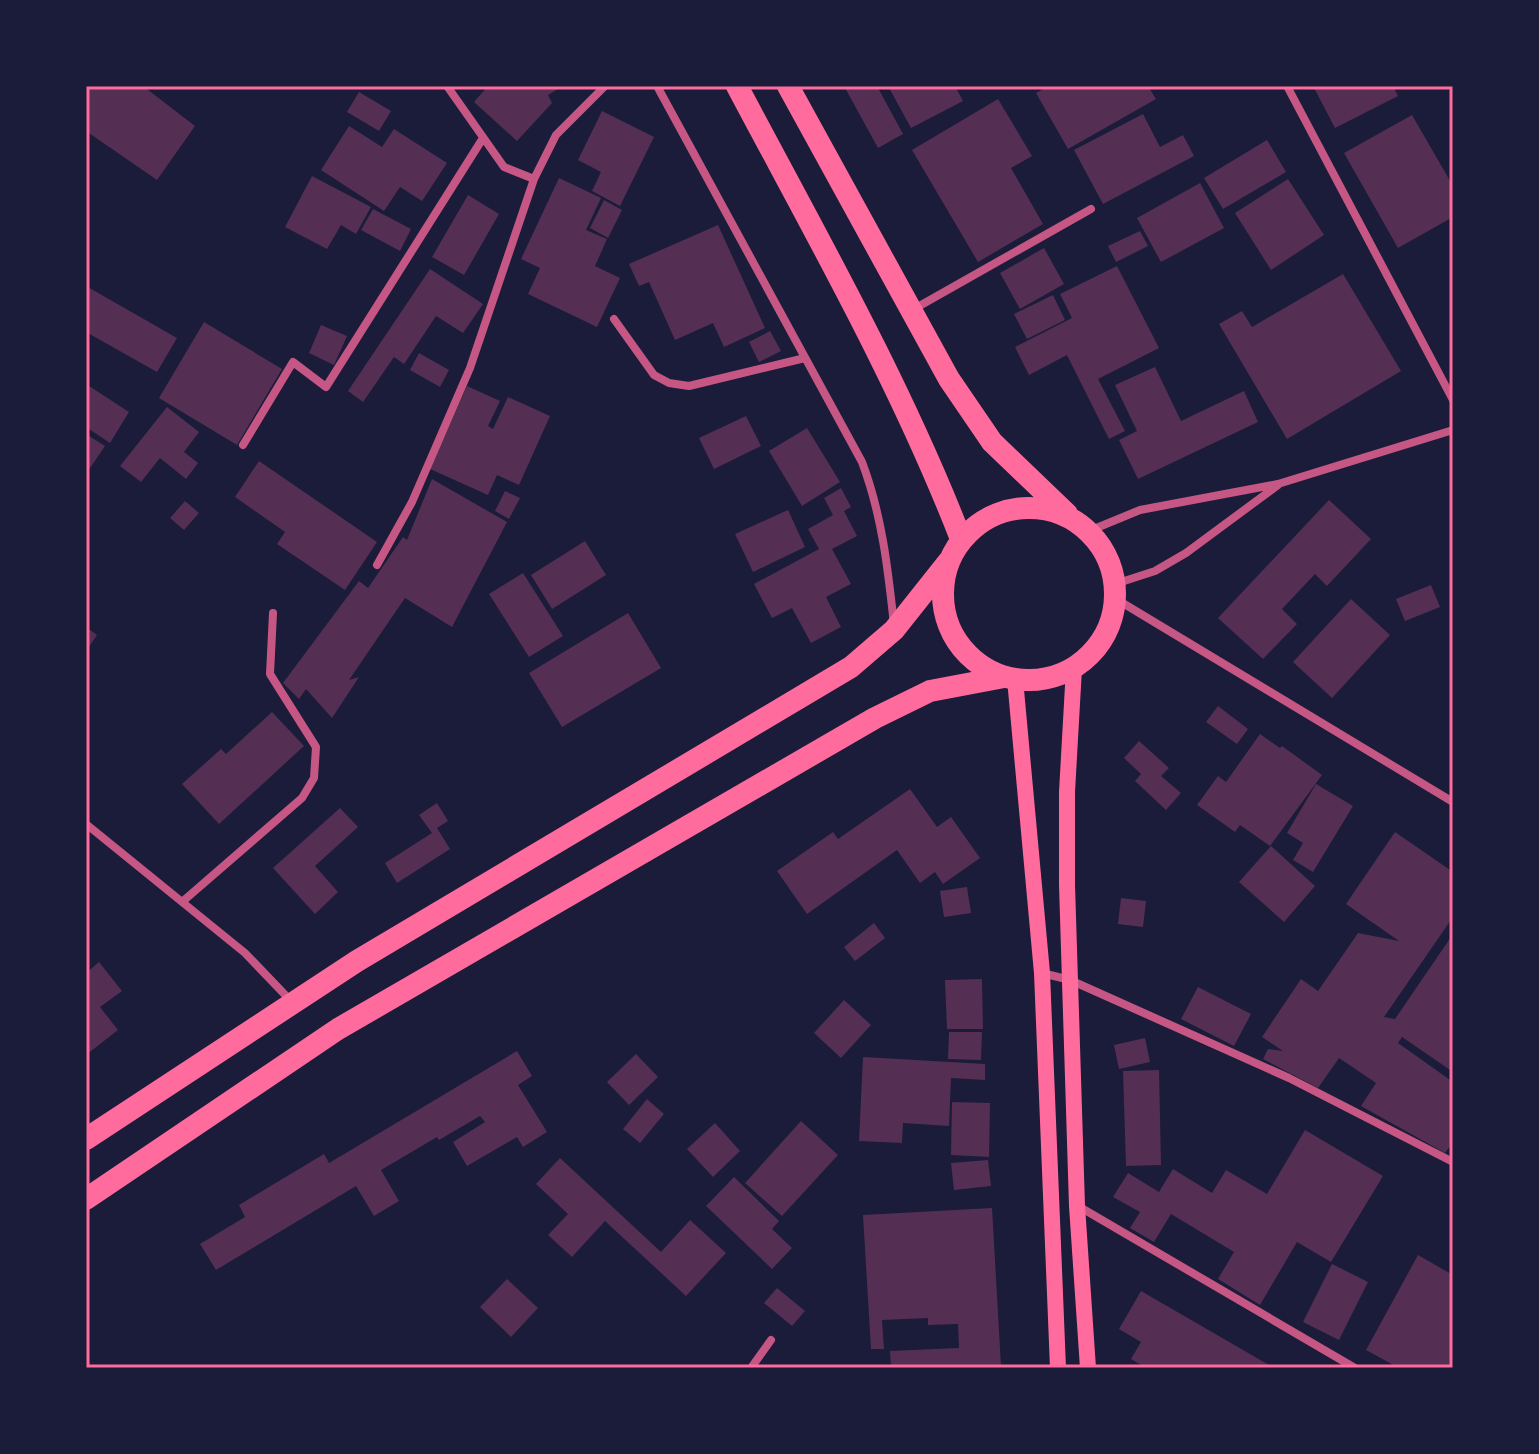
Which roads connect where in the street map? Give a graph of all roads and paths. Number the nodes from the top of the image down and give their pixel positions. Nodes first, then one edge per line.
1 (447, 86) edge
2 (605, 86) edge
3 (657, 86) edge
4 (737, 86) edge
5 (1287, 86) edge
6 (796, 89) edge
7 (483, 138) junction
8 (534, 179) junction
9 (1091, 209) dead end
10 (910, 312) junction
11 (614, 319) dead end
12 (805, 358) junction
13 (1453, 400) edge
14 (1453, 430) edge
15 (243, 445) dead end
16 (1278, 484) junction
17 (1081, 526) junction
18 (961, 539) junction
19 (948, 562) junction
20 (377, 565) dead end
21 (1115, 591) junction
22 (273, 613) dead end
23 (894, 630) junction
24 (1074, 668) junction
25 (1010, 678) junction
26 (1453, 802) edge
27 (86, 824) edge
28 (182, 902) junction
29 (1042, 973) junction
30 (1070, 980) junction
31 (292, 1003) junction
32 (86, 1139) edge
33 (1453, 1162) edge
34 (86, 1199) edge
35 (1077, 1206) junction
36 (771, 1340) dead end
37 (751, 1368) edge
38 (1058, 1368) edge
39 (1088, 1368) edge
40 (1355, 1368) edge

1 - 7 street
2 - 8 street
3 - 12 street
4 - 18 highway
5 - 13 street
6 - 10 highway
7 - 8 street
7 - 15 street
8 - 20 street
9 - 10 street
10 - 17 highway
11 - 12 street
12 - 23 street
14 - 16 street
16 - 17 street
16 - 21 street
17 - 18 highway
17 - 21 highway
18 - 19 highway
19 - 23 highway
19 - 25 highway
21 - 24 highway
21 - 26 street
22 - 28 street
23 - 31 highway
24 - 25 highway
24 - 30 main road
25 - 29 main road
25 - 34 highway
27 - 28 street
28 - 31 street
29 - 30 street
29 - 38 main road
30 - 33 street
30 - 35 main road
31 - 32 highway
35 - 39 main road
35 - 40 street
36 - 37 street

